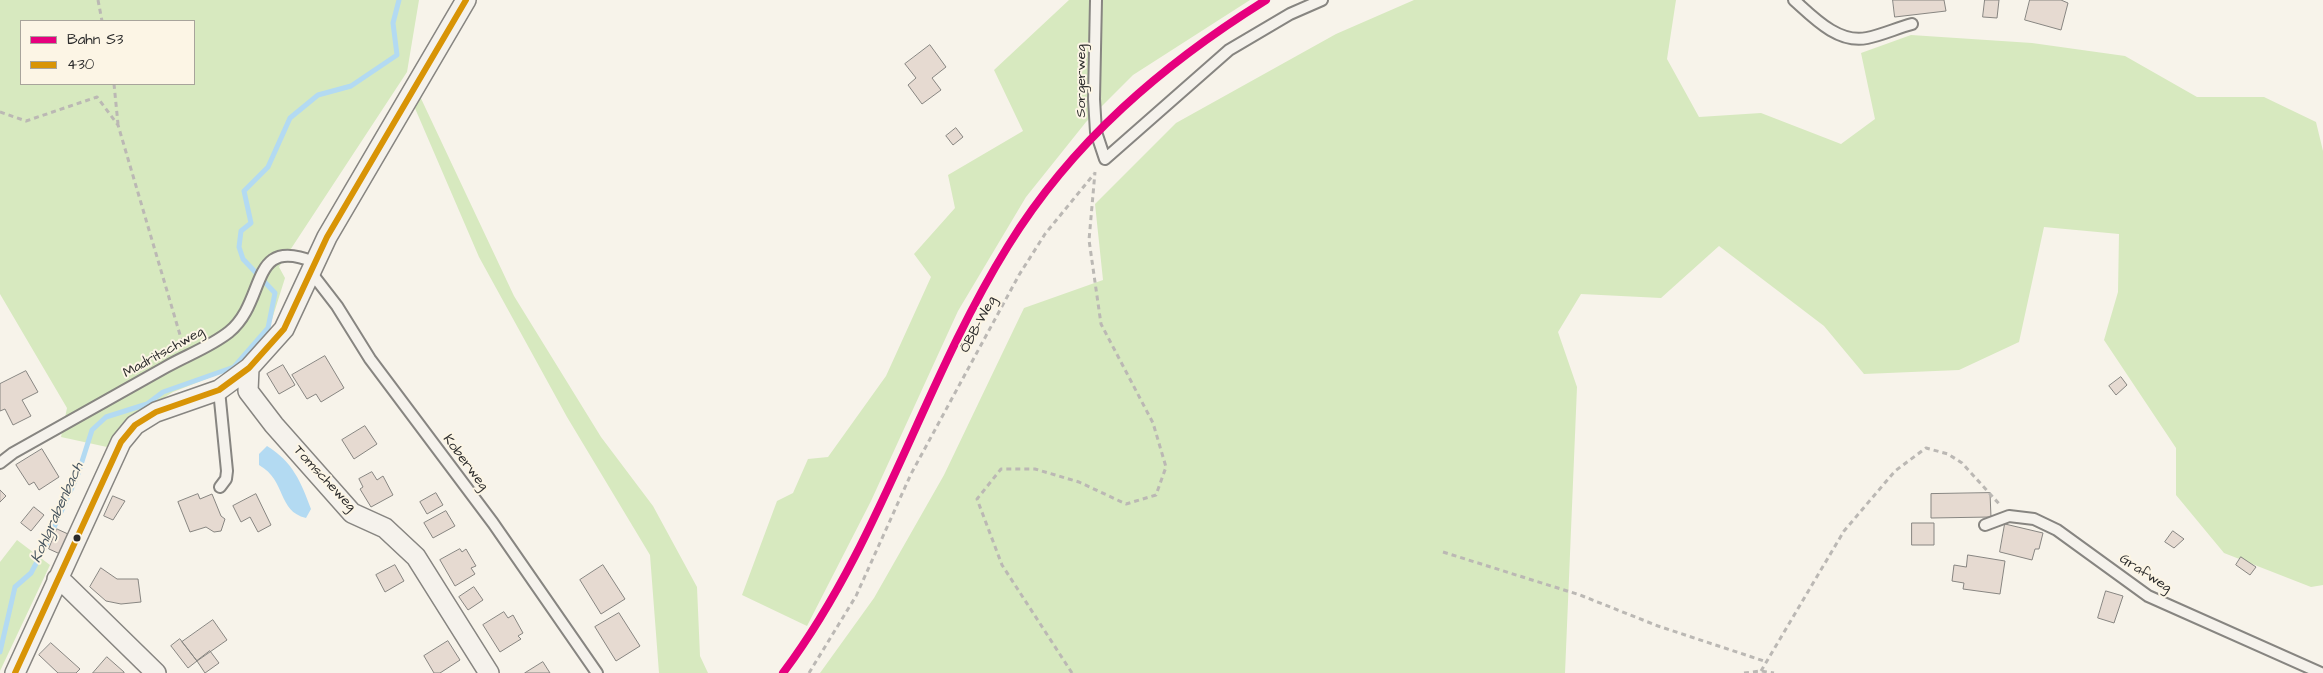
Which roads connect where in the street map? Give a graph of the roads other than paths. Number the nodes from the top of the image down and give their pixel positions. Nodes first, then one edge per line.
1 (466, 0) edge
2 (1096, 0) edge
3 (1322, 0) edge
4 (1794, 0) edge
5 (1912, 24) dead end
6 (312, 266) junction
7 (249, 368) junction
8 (218, 390) junction
9 (0, 463) edge
10 (220, 487) dead end
11 (1985, 524) dead end
12 (57, 579) junction
13 (15, 673) edge
14 (156, 673) edge
15 (489, 673) edge
16 (597, 673) edge
17 (2321, 673) edge

1 - 6 street
2 - 3 lane, Sorgerweg
4 - 5 lane
6 - 7 street
6 - 9 lane, Madritschweg
6 - 16 lane, Koberweg
7 - 8 street
7 - 15 street, Tomscheweg
8 - 10 lane
8 - 12 street
11 - 17 lane, Grafweg
12 - 13 street
12 - 14 street

